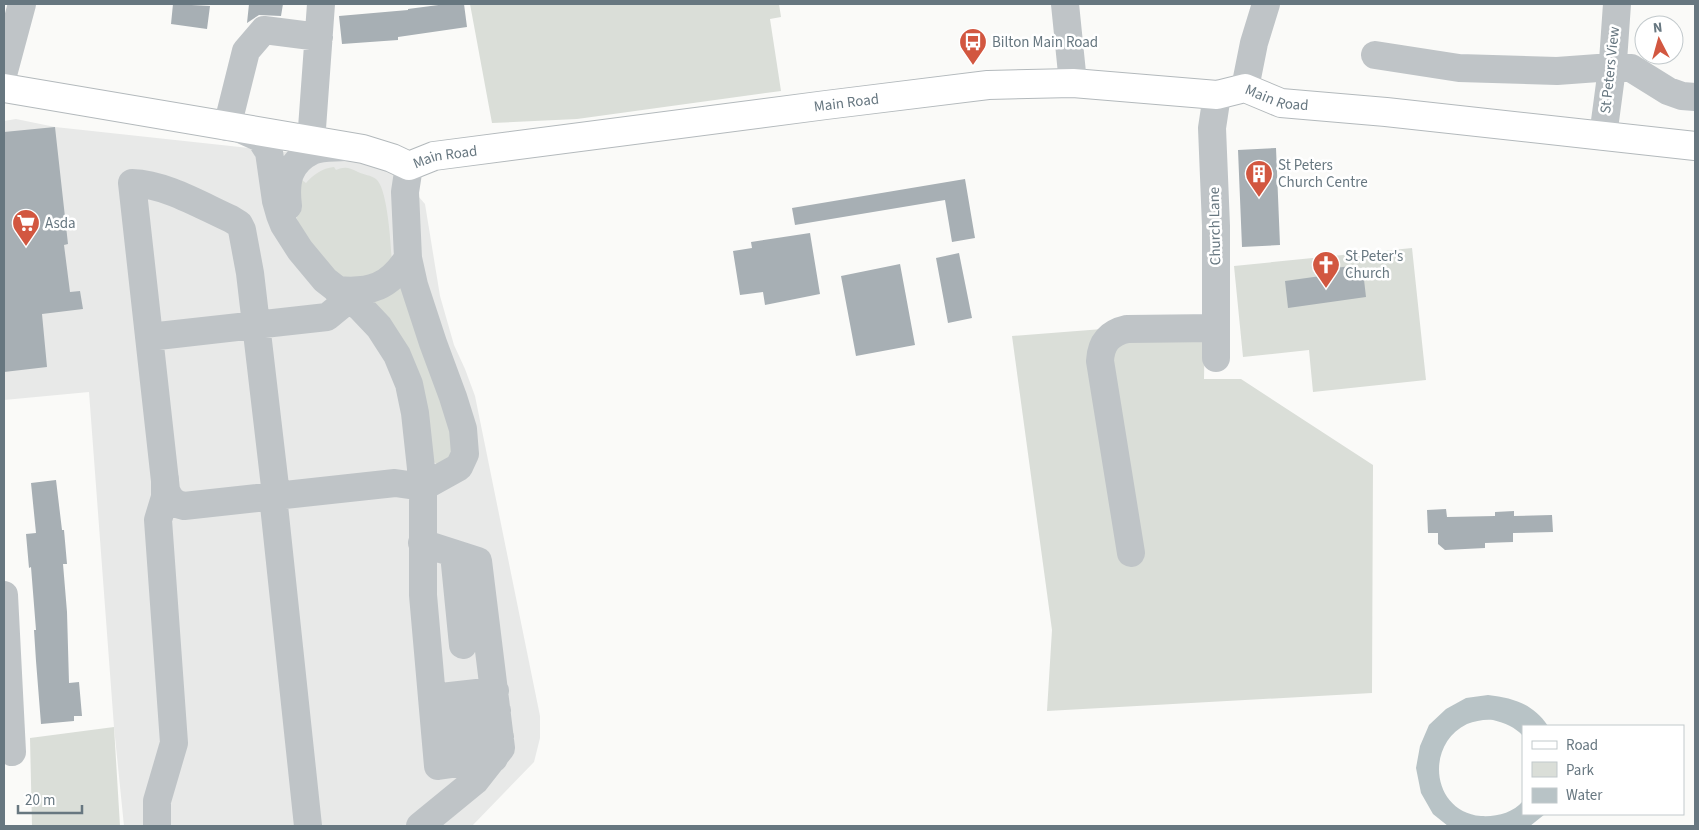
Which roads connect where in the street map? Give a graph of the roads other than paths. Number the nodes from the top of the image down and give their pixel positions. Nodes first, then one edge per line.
1 (22, 4) edge
2 (320, 4) edge
3 (1065, 4) edge
4 (1266, 4) edge
5 (1617, 4) edge
6 (8, 36) edge
7 (319, 37) junction
8 (1375, 55) dead end
9 (1612, 67) junction
10 (4, 71) edge
11 (1073, 83) junction
12 (4, 88) edge
13 (1245, 88) junction
14 (1217, 95) junction
15 (1695, 97) edge
16 (234, 128) junction
17 (1603, 136) junction
18 (311, 142) junction
19 (345, 146) junction
20 (1695, 146) edge
21 (409, 166) junction
22 (300, 250) junction
23 (408, 258) junction
24 (343, 294) junction
25 (256, 325) junction
26 (1216, 328) junction
27 (149, 337) junction
28 (1216, 358) dead end
29 (165, 477) junction
30 (422, 487) junction
31 (274, 496) junction
32 (422, 543) junction
33 (1131, 553) dead end
34 (4, 596) edge
35 (476, 644) junction
36 (427, 649) junction
37 (434, 720) junction
38 (7, 724) edge
39 (497, 729) junction
40 (12, 752) dead end
41 (157, 826) edge
42 (308, 826) edge
43 (420, 826) edge

1 - 6 street
2 - 7 street
3 - 11 street
4 - 13 street
5 - 9 street, St Peters View
6 - 10 street
7 - 16 street
7 - 18 street
8 - 9 street
9 - 15 street
9 - 17 street, St Peters View
11 - 14 main road, Main Road
11 - 21 main road, Main Road
12 - 16 main road, Main Road
13 - 14 main road, Main Road
13 - 17 main road, Main Road
14 - 26 street, Church Lane
16 - 18 main road, Main Road
16 - 22 street
17 - 20 main road, Main Road
18 - 19 main road, Main Road
19 - 21 main road, Main Road
19 - 22 street
21 - 23 street
22 - 24 street
23 - 24 street
23 - 30 street
24 - 25 street
24 - 30 street
25 - 27 street
25 - 27 street
25 - 31 street
26 - 28 street, Church Lane
26 - 33 street
27 - 29 street
29 - 31 street
29 - 41 street
30 - 31 street
30 - 32 street
31 - 42 street
32 - 35 street
32 - 36 street
34 - 38 street
35 - 36 street
35 - 39 street
36 - 37 street
37 - 39 street
37 - 39 street
38 - 40 street
39 - 43 street

